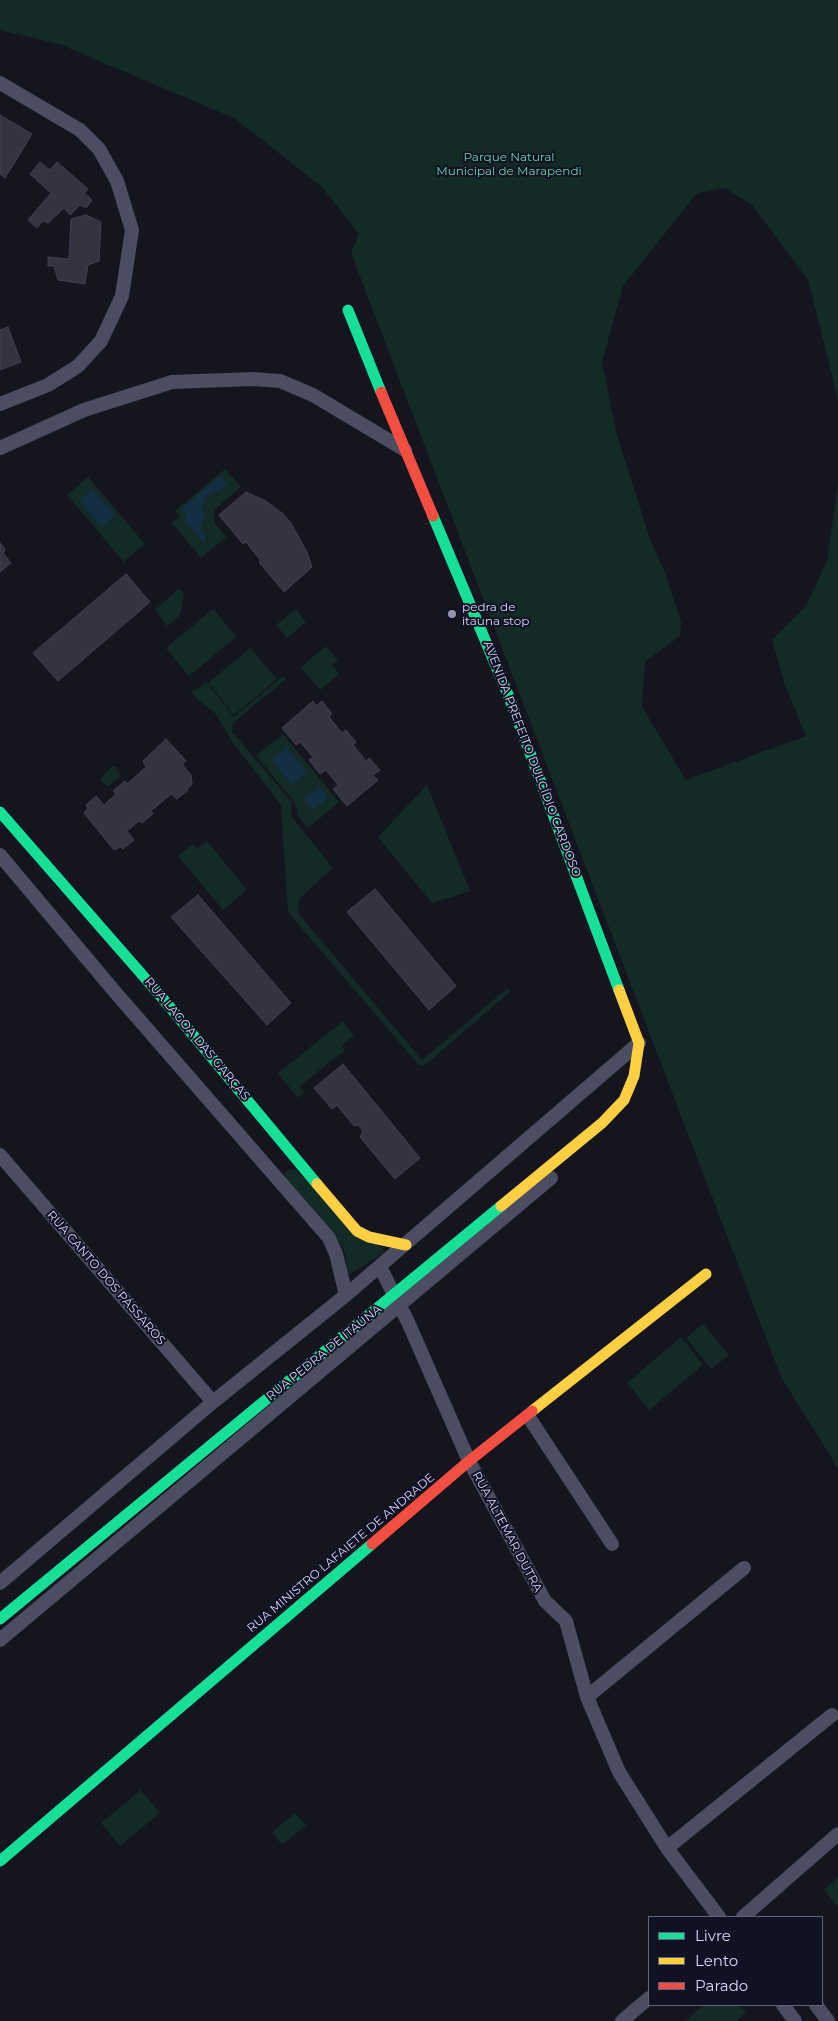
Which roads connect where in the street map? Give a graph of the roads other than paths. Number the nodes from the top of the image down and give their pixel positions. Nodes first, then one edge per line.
1 (0, 83) edge
2 (348, 310) dead end
3 (0, 404) edge
4 (0, 448) edge
5 (405, 450) junction
6 (0, 812) edge
7 (0, 855) edge
8 (638, 1043) junction
9 (634, 1076) joint
10 (637, 1092) dead end
11 (0, 1155) edge
12 (406, 1245) junction
13 (380, 1267) junction
14 (706, 1274) dead end
15 (346, 1296) junction
16 (397, 1300) junction
17 (213, 1402) junction
18 (528, 1416) junction
19 (469, 1461) junction
20 (612, 1544) dead end
21 (744, 1568) dead end
22 (2, 1578) edge
23 (0, 1619) edge
24 (0, 1640) edge
25 (588, 1697) junction
26 (832, 1715) dead end
27 (838, 1834) edge
28 (667, 1848) junction
29 (0, 1861) edge
30 (718, 1916) edge
31 (744, 1916) edge
32 (648, 1999) edge
33 (784, 2006) edge
34 (817, 2006) edge
35 (622, 2021) edge
36 (795, 2021) edge
37 (828, 2021) edge

1 - 3 street
2 - 5 street, AVENIDA PREFEITO DULCÍDIO CARDOSO
4 - 5 street
5 - 8 street, AVENIDA PREFEITO DULCÍDIO CARDOSO
6 - 12 street, RUA LAGOA DAS GARÇAS
7 - 15 street
8 - 9 street, AVENIDA PREFEITO DULCÍDIO CARDOSO
8 - 12 street
9 - 16 street, RUA PEDRA DE ITAÚNA
10 - 16 street
11 - 17 street, RUA CANTO DOS PÁSSAROS
12 - 13 street
13 - 15 street
13 - 16 street, RUA ALTEMAR DUTRA
14 - 18 street, RUA MINISTRO LAFAIETE DE ANDRADE
15 - 17 street
16 - 19 street, RUA ALTEMAR DUTRA
16 - 23 street, RUA PEDRA DE ITAÚNA
16 - 24 street
17 - 22 street
18 - 19 street, RUA MINISTRO LAFAIETE DE ANDRADE
18 - 20 street
19 - 25 street, RUA ALTEMAR DUTRA
19 - 29 street, RUA MINISTRO LAFAIETE DE ANDRADE
21 - 25 street
25 - 28 street, RUA ALTEMAR DUTRA
26 - 28 street
27 - 31 street
28 - 30 street, RUA ALTEMAR DUTRA
32 - 35 street
33 - 36 street
34 - 37 street

